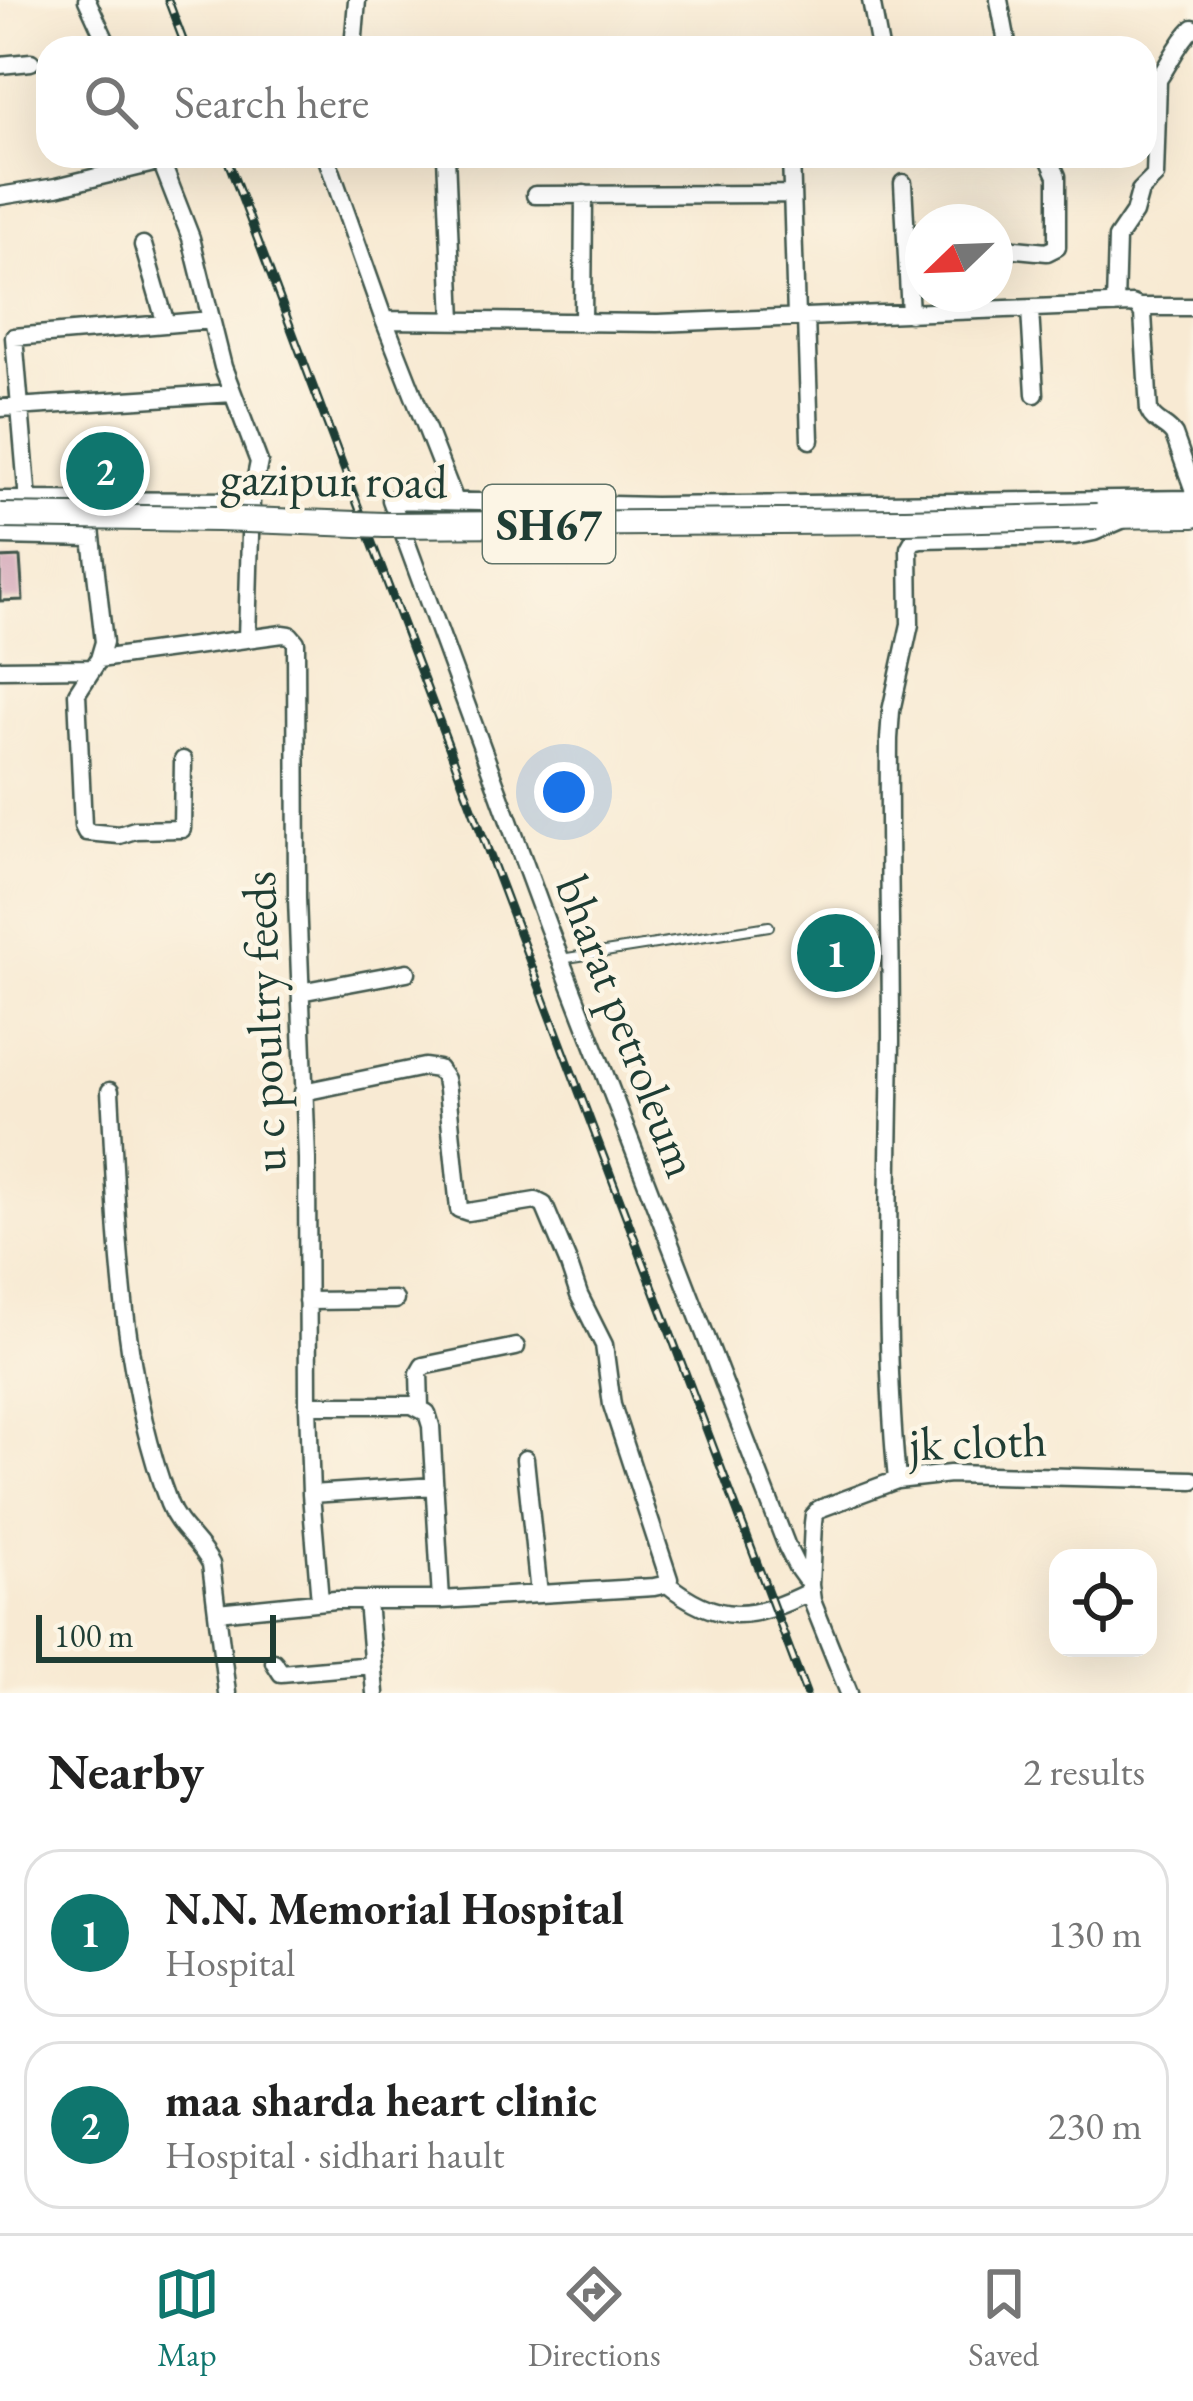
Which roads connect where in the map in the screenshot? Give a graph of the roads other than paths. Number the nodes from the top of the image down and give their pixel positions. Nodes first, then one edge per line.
1 (87, 0) edge
2 (357, 0) edge
3 (871, 0) edge
4 (999, 0) edge
5 (1193, 28) edge
6 (104, 36) edge
7 (354, 36) edge
8 (878, 36) edge
9 (1006, 36) edge
10 (31, 62) dead end
11 (0, 65) edge
12 (1157, 78) edge
13 (126, 168) edge
14 (164, 168) edge
15 (330, 168) edge
16 (447, 168) edge
17 (791, 168) edge
18 (1054, 168) edge
19 (1155, 168) edge
20 (903, 183) dead end
21 (584, 194) junction
22 (792, 194) junction
23 (536, 195) dead end
24 (0, 196) edge
25 (142, 245) dead end
26 (1013, 249) edge
27 (1115, 305) junction
28 (1193, 307) edge
29 (1139, 308) junction
30 (1030, 310) junction
31 (910, 314) junction
32 (801, 317) junction
33 (211, 320) junction
34 (384, 320) junction
35 (453, 320) junction
36 (583, 323) junction
37 (166, 324) junction
38 (7, 337) edge
39 (233, 393) junction
40 (1035, 394) dead end
41 (9, 407) edge
42 (810, 440) dead end
43 (1193, 488) edge
44 (1193, 499) edge
45 (0, 500) edge
46 (28, 501) junction
47 (455, 501) junction
48 (88, 502) junction
49 (251, 502) junction
50 (1193, 515) edge
51 (0, 516) edge
52 (1130, 516) junction
53 (0, 536) edge
54 (92, 538) junction
55 (247, 638) junction
56 (95, 664) junction
57 (0, 669) edge
58 (183, 760) dead end
59 (769, 926) dead end
60 (560, 959) junction
61 (407, 972) dead end
62 (300, 992) junction
63 (110, 1091) dead end
64 (303, 1092) junction
65 (395, 1300) dead end
66 (307, 1301) junction
67 (516, 1347) dead end
68 (308, 1405) junction
69 (419, 1407) junction
70 (524, 1459) dead end
71 (897, 1480) junction
72 (1193, 1480) edge
73 (435, 1486) junction
74 (311, 1495) junction
75 (666, 1583) junction
76 (810, 1588) junction
77 (539, 1594) junction
78 (441, 1600) junction
79 (320, 1601) junction
80 (367, 1601) junction
81 (217, 1612) junction
82 (274, 1662) dead end
83 (373, 1665) junction
84 (227, 1693) edge
85 (375, 1693) edge
86 (850, 1693) edge

1 - 6 street
2 - 7 street
3 - 8 street
4 - 9 street
5 - 12 street
10 - 11 street
13 - 24 street
14 - 33 street
15 - 34 street
16 - 35 street
17 - 22 street
18 - 26 street
19 - 27 street
20 - 31 street
21 - 22 street
21 - 23 street
21 - 36 street
22 - 32 street
25 - 37 street
27 - 29 street
27 - 30 street
28 - 29 street
29 - 43 street
30 - 31 street
30 - 40 street
31 - 32 street
32 - 36 street
32 - 42 street
33 - 37 street
33 - 39 street
34 - 35 street
34 - 47 street
35 - 36 street
37 - 38 street
38 - 41 street
39 - 41 street
39 - 49 street
41 - 46 street
44 - 47 street, bharat petroleum
45 - 46 street
46 - 48 street
47 - 60 street, bharat petroleum
48 - 49 street
48 - 54 street
49 - 55 street
50 - 52 main road, SH67
51 - 52 main road, gazipur road / SH67, bridge
52 - 71 street
53 - 54 street
54 - 56 street
55 - 56 street, u c poultry feeds
55 - 62 street, u c poultry feeds
56 - 57 street, u c poultry feeds
56 - 58 street
59 - 60 lane
60 - 76 street, bharat petroleum
61 - 62 street
62 - 64 street, u c poultry feeds
63 - 81 street
64 - 66 street, u c poultry feeds
64 - 75 street
65 - 66 street
66 - 68 street, u c poultry feeds
67 - 69 street
68 - 69 street
68 - 74 street, u c poultry feeds
69 - 73 street
70 - 77 street
71 - 72 street, jk cloth
71 - 76 street, jk cloth
73 - 74 street
73 - 78 street
74 - 79 street, u c poultry feeds
75 - 76 street
75 - 77 street
76 - 86 street, jk cloth
77 - 78 street
78 - 80 street
79 - 80 street
79 - 81 street
80 - 83 street
81 - 84 street
82 - 83 street
83 - 85 street

